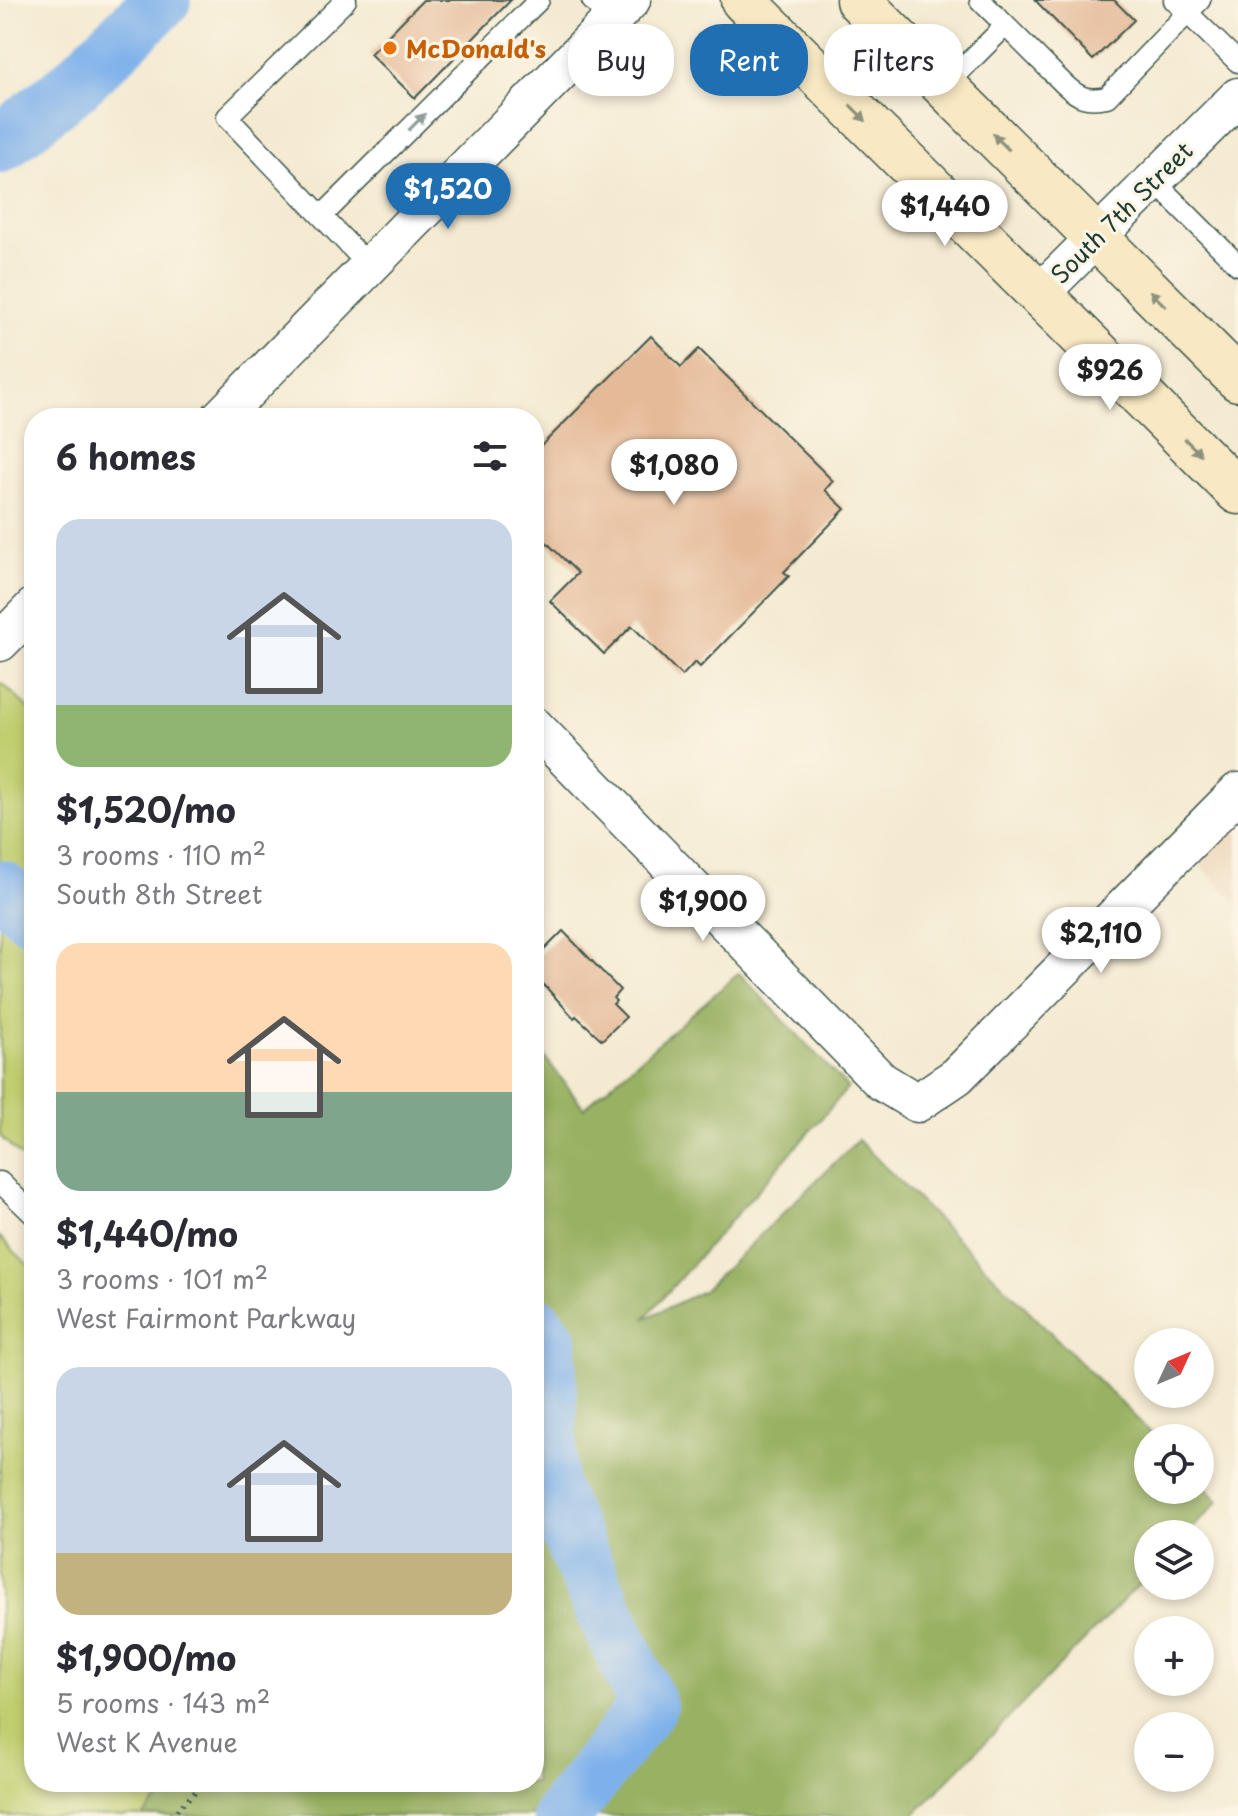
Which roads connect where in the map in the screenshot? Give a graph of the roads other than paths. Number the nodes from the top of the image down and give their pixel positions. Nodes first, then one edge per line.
1 (346, 0) edge
2 (539, 0) edge
3 (743, 0) edge
4 (858, 0) edge
5 (980, 0) edge
6 (1187, 4) edge
7 (611, 7) edge
8 (882, 24) edge
9 (1005, 26) junction
10 (1238, 62) edge
11 (963, 68) edge
12 (955, 96) edge
13 (1238, 97) edge
14 (1153, 180) junction
15 (322, 216) junction
16 (1096, 236) junction
17 (1238, 265) edge
18 (369, 266) junction
19 (1039, 294) junction
20 (1238, 379) edge
21 (230, 408) edge
22 (1238, 492) edge
23 (24, 617) edge
24 (0, 642) edge
25 (544, 736) edge
26 (1238, 792) edge
27 (0, 1182) edge
28 (24, 1205) edge

1 - 15 lane
15 -> 2 lane
3 -> 19 main road
4 - 8 main road
5 - 9 lane
6 - 9 lane
6 - 10 lane
7 - 18 street
9 - 11 lane
16 -> 12 main road
13 - 14 street, South 7th Street
14 - 16 street, South 7th Street
14 - 17 lane
15 - 18 lane
16 - 19 street, South 7th Street
20 -> 16 main road
18 - 21 street
19 -> 22 main road
23 - 24 street
25 - 26 street
27 - 28 lane

